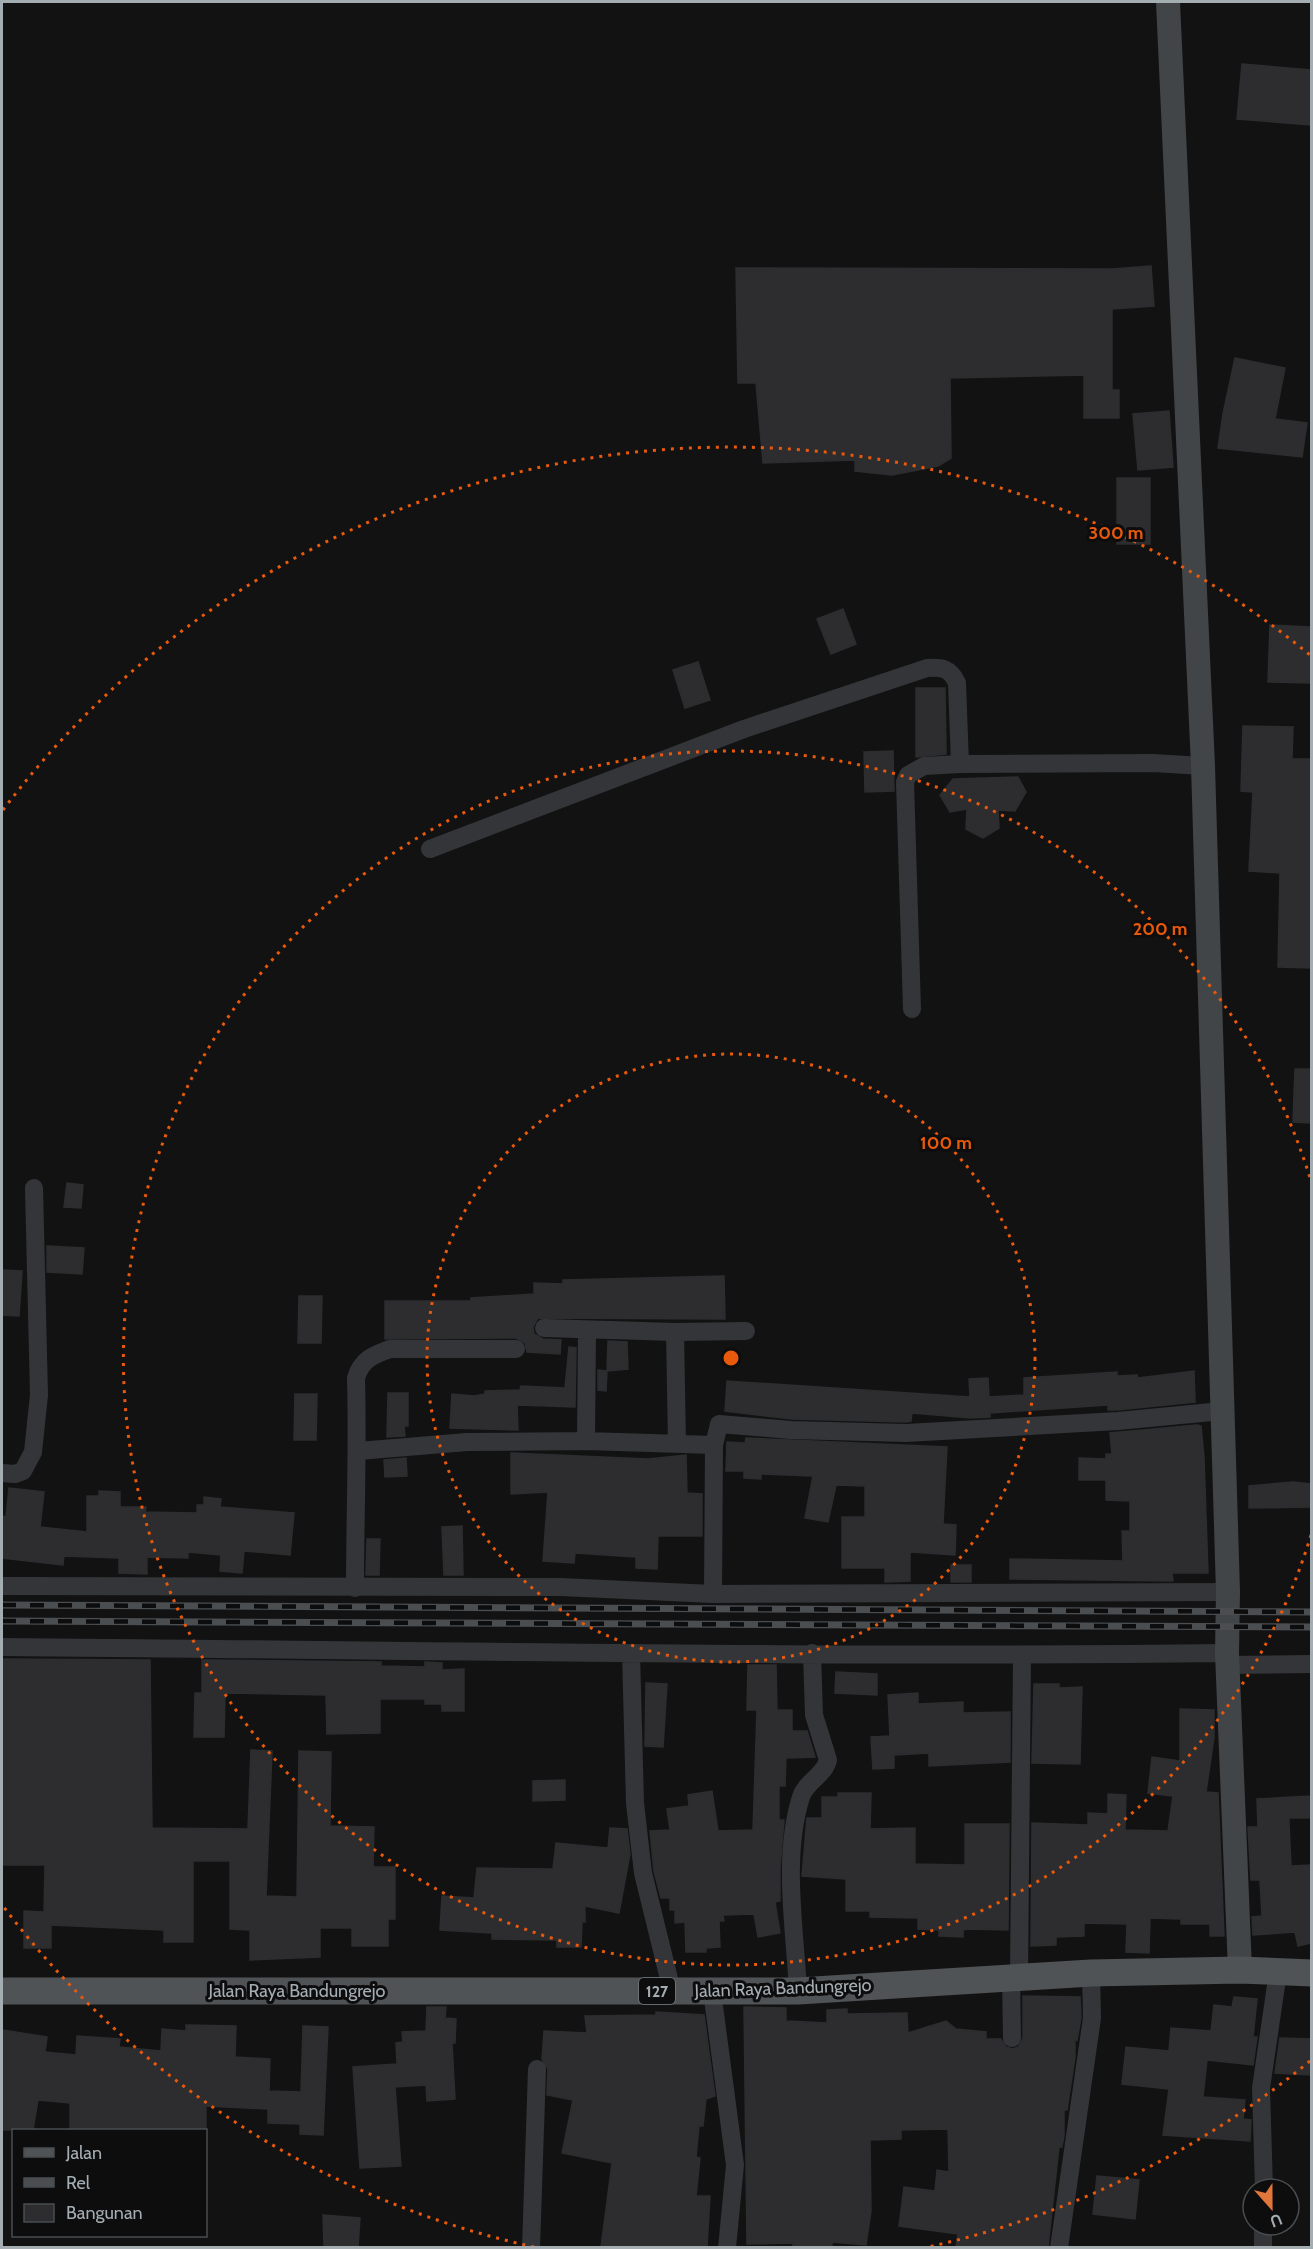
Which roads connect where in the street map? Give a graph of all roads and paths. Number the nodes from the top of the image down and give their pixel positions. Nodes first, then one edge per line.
1 (1168, 2) edge
2 (960, 764) junction
3 (1203, 766) junction
4 (430, 849) dead end
5 (912, 1009) dead end
6 (34, 1188) dead end
7 (544, 1328) dead end
8 (587, 1331) junction
9 (746, 1331) dead end
10 (675, 1332) junction
11 (516, 1349) dead end
12 (1222, 1411) junction
13 (586, 1441) junction
14 (677, 1444) junction
15 (714, 1445) junction
16 (358, 1451) junction
17 (2, 1473) edge
18 (2, 1586) edge
19 (355, 1588) junction
20 (1228, 1592) junction
21 (713, 1594) junction
22 (2, 1647) edge
23 (631, 1653) junction
24 (812, 1653) junction
25 (1022, 1656) junction
26 (1227, 1659) junction
27 (1311, 1664) edge
28 (1240, 1970) junction
29 (1278, 1972) junction
30 (1091, 1973) junction
31 (1311, 1973) edge
32 (1015, 1976) junction
33 (2, 1991) edge
34 (672, 1991) junction
35 (712, 1991) junction
36 (798, 1991) junction
37 (1011, 2038) dead end
38 (537, 2069) dead end
39 (1264, 2177) edge
40 (531, 2247) edge
41 (727, 2247) edge
42 (1059, 2247) edge

1 - 3 main road
2 - 3 street
2 - 4 street
2 - 5 street
3 - 12 main road
6 - 17 street
7 - 8 street
8 - 10 street
8 - 13 street
9 - 10 street
10 - 14 street
11 - 16 street
12 - 15 street
12 - 20 main road
13 - 14 street
13 - 16 street
14 - 15 street
15 - 21 street
16 - 19 street
18 - 19 street
19 - 21 street
20 - 21 street
20 - 26 main road
22 - 23 street
23 - 24 street
23 - 34 street
24 - 25 street
24 - 36 street
25 - 26 street
25 - 32 street
26 - 27 street
26 - 28 main road
28 - 29 main road, Jalan Raya Bandungrejo / 127
28 - 30 main road, Jalan Raya Bandungrejo / 127
29 - 31 main road, Jalan Raya Bandungrejo / 127
29 - 39 street
30 - 32 main road, Jalan Raya Bandungrejo / 127
30 - 42 street
32 - 36 main road, Jalan Raya Bandungrejo / 127
32 - 37 street
33 - 34 main road, Jalan Raya Bandungrejo / 127
34 - 35 main road, Jalan Raya Bandungrejo / 127
35 - 36 main road, Jalan Raya Bandungrejo / 127
35 - 41 street
38 - 40 street

